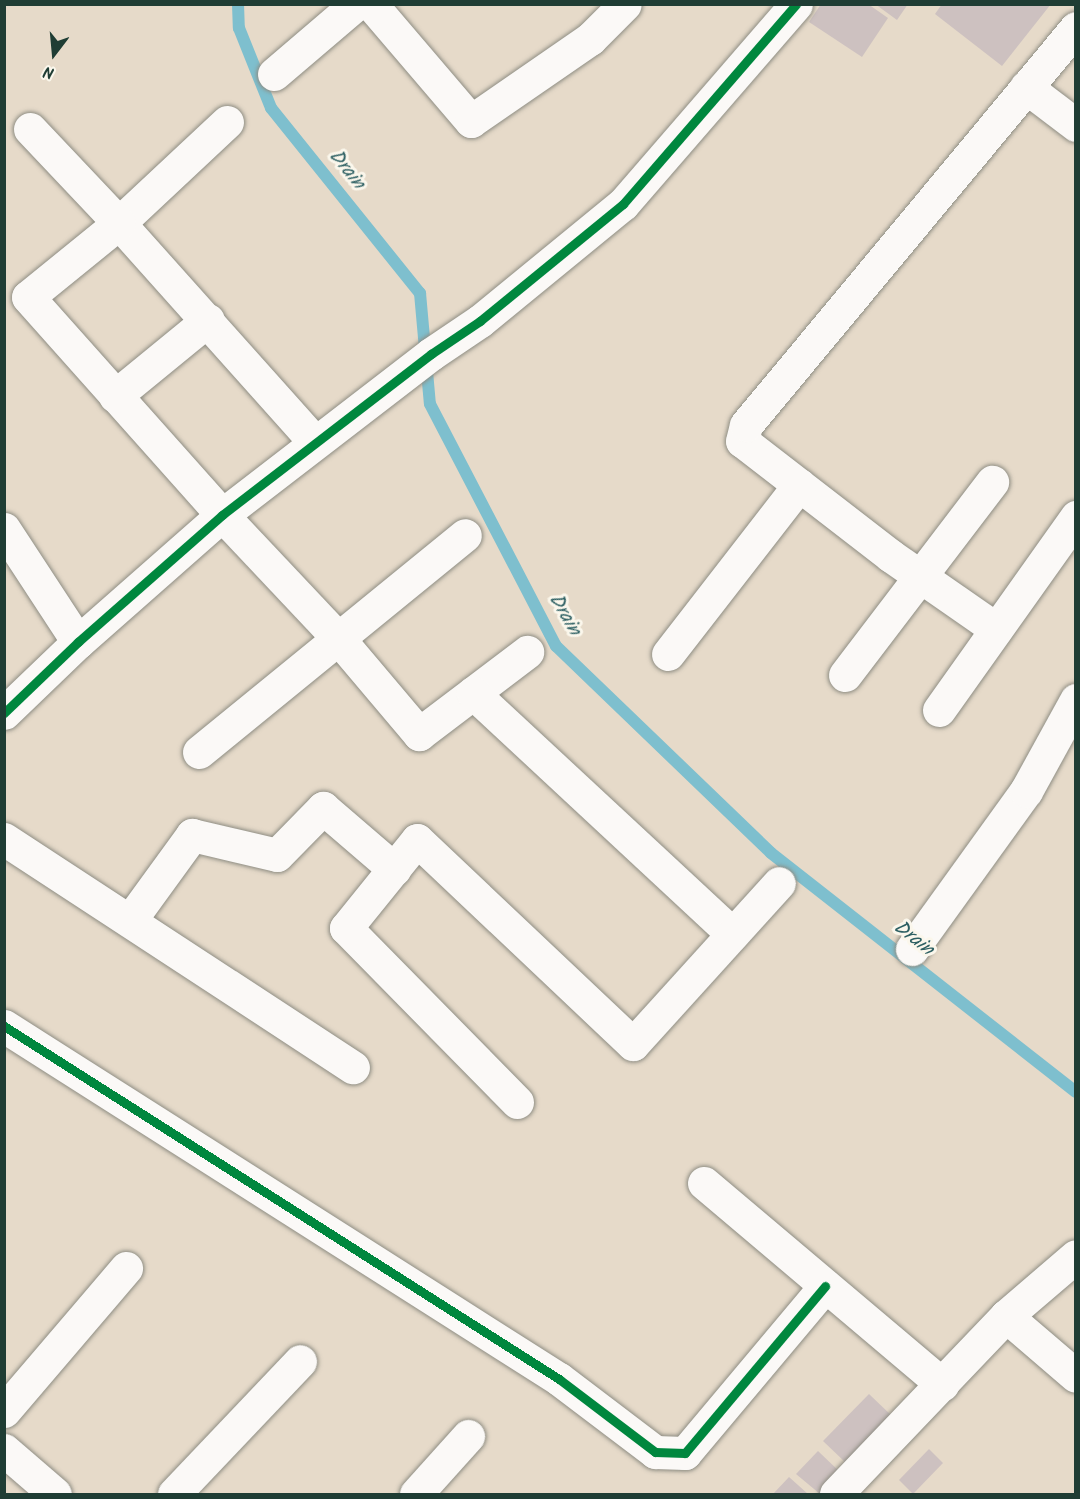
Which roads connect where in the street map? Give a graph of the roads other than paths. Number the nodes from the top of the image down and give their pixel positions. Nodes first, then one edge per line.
1 (356, 4) edge
2 (371, 4) edge
3 (625, 4) edge
4 (796, 4) edge
5 (1076, 28) edge
6 (274, 74) dead end
7 (1026, 87) junction
8 (227, 122) dead end
9 (1076, 125) edge
10 (30, 129) dead end
11 (119, 223) junction
12 (208, 320) junction
13 (115, 396) junction
14 (315, 442) junction
15 (992, 482) dead end
16 (799, 486) junction
17 (222, 516) junction
18 (1076, 517) edge
19 (4, 529) edge
20 (465, 535) dead end
21 (920, 576) junction
22 (996, 629) junction
23 (338, 638) junction
24 (78, 642) junction
25 (527, 652) dead end
26 (668, 654) dead end
27 (845, 675) dead end
28 (473, 693) junction
29 (1076, 700) edge
30 (939, 710) dead end
31 (4, 713) edge
32 (199, 752) dead end
33 (4, 839) edge
34 (393, 869) junction
35 (779, 883) dead end
36 (131, 919) junction
37 (732, 934) junction
38 (912, 949) dead end
39 (4, 1026) edge
40 (353, 1067) dead end
41 (517, 1102) dead end
42 (704, 1183) dead end
43 (1076, 1256) edge
44 (126, 1268) dead end
45 (825, 1286) junction
46 (1006, 1316) junction
47 (300, 1361) dead end
48 (1076, 1376) edge
49 (942, 1384) junction
50 (4, 1411) edge
51 (468, 1436) dead end
52 (4, 1449) edge
53 (55, 1494) edge
54 (174, 1494) edge
55 (416, 1494) edge
56 (836, 1494) edge

1 - 6 street
2 - 3 street
4 - 14 street
5 - 7 street
7 - 9 street
7 - 16 street
8 - 11 street
10 - 11 street
11 - 12 street
11 - 13 street
12 - 13 street
12 - 14 street
13 - 17 street
14 - 17 street
15 - 21 street
16 - 21 street
16 - 26 street
17 - 23 street
17 - 24 street
18 - 22 street
19 - 24 street
20 - 23 street
21 - 22 street
21 - 27 street
22 - 30 street
23 - 28 street
23 - 32 street
24 - 31 street
25 - 28 street
28 - 37 street
29 - 38 street
33 - 36 street
34 - 36 street
34 - 37 street
34 - 41 street
35 - 37 street
36 - 40 street
39 - 45 street
42 - 45 street
43 - 46 street
44 - 50 street
45 - 49 street
46 - 48 street
46 - 49 street
47 - 54 street
49 - 56 street
51 - 55 street
52 - 53 street

